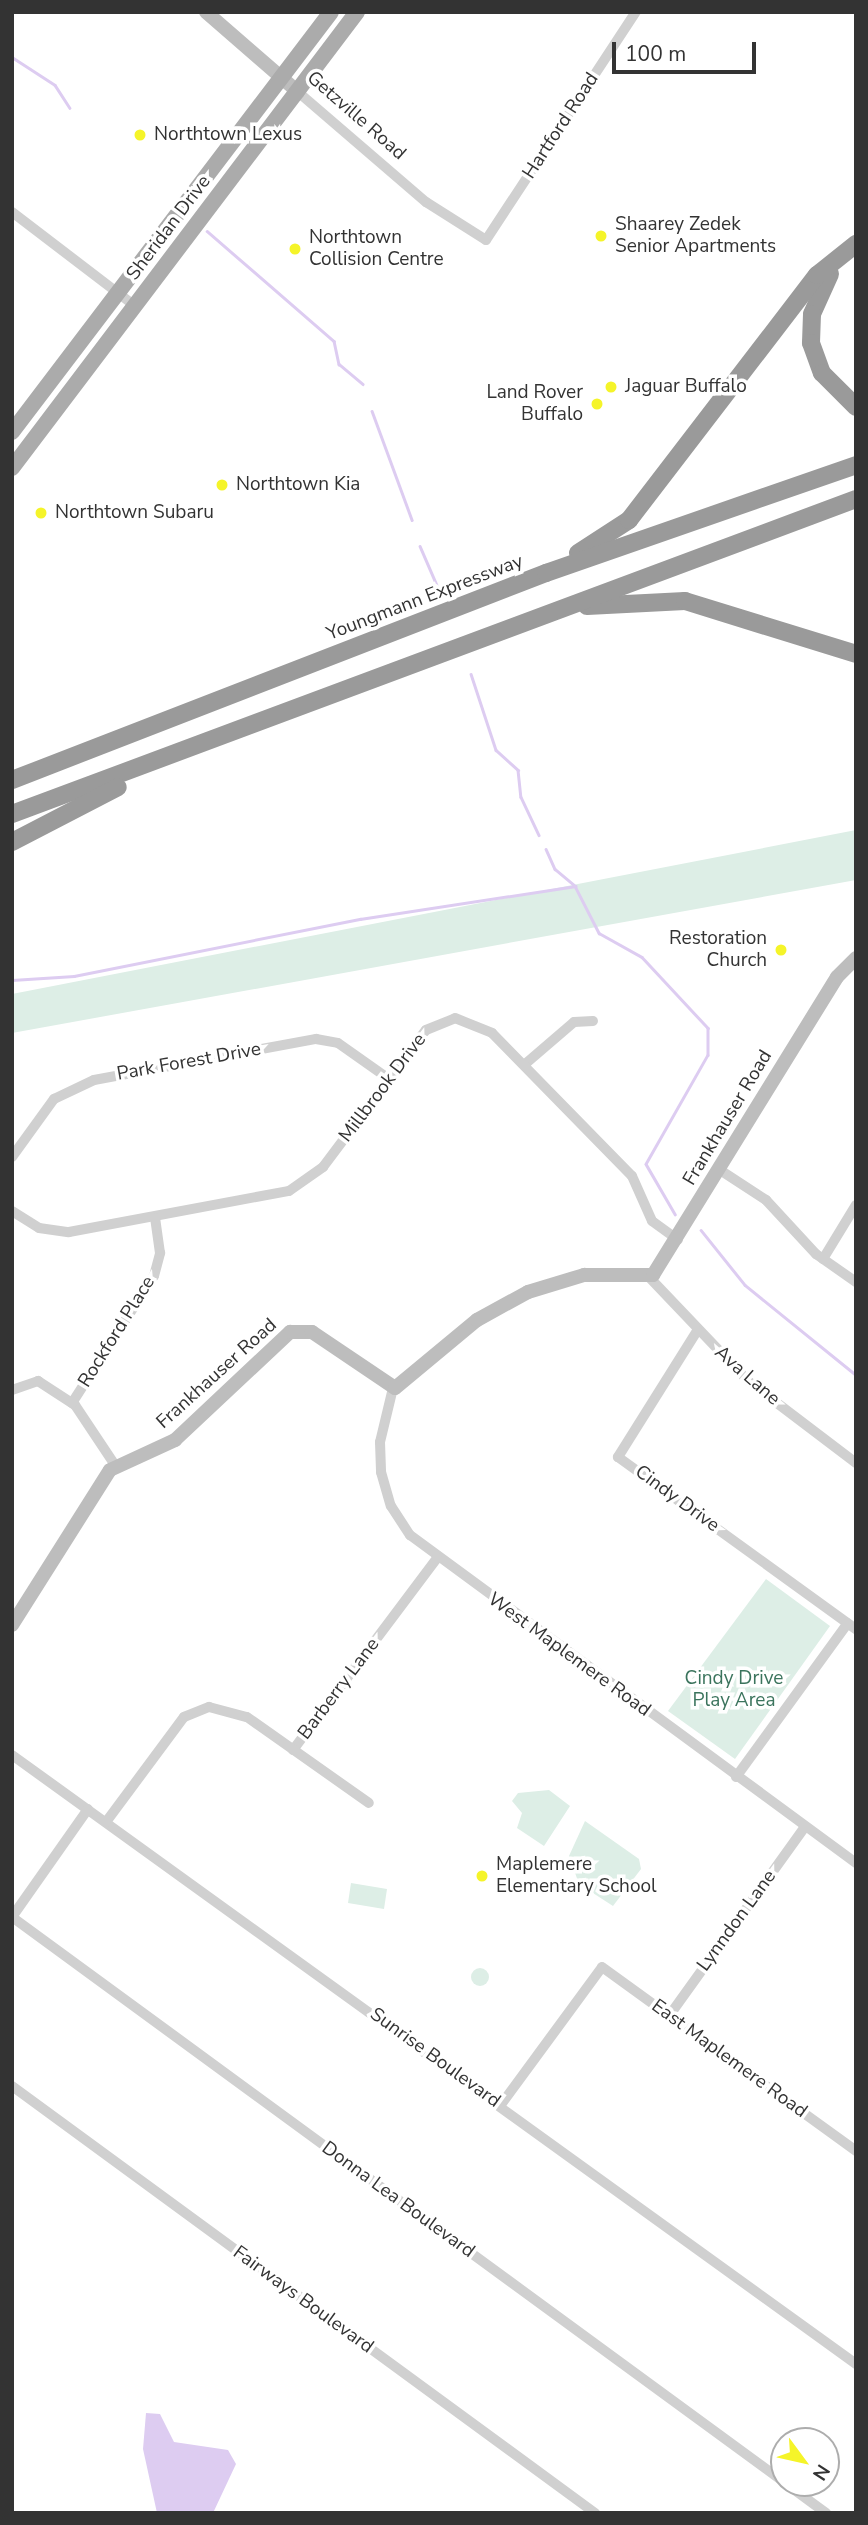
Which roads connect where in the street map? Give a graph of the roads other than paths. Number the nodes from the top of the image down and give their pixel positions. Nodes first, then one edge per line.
1 (206, 12) edge
2 (331, 12) edge
3 (358, 12) edge
4 (636, 12) edge
5 (282, 78) junction
6 (298, 92) junction
7 (12, 212) edge
8 (486, 240) joint
9 (856, 244) edge
10 (856, 255) edge
11 (118, 293) junction
12 (135, 306) junction
13 (856, 407) edge
14 (12, 432) edge
15 (856, 464) edge
16 (12, 468) edge
17 (856, 499) edge
18 (546, 573) junction
19 (536, 617) junction
20 (856, 654) edge
21 (242, 730) junction
22 (12, 780) edge
23 (12, 814) edge
24 (12, 842) edge
25 (856, 958) edge
26 (593, 1021) dead end
27 (524, 1065) junction
28 (389, 1079) junction
29 (12, 1157) edge
30 (720, 1170) junction
31 (856, 1205) edge
32 (12, 1211) edge
33 (155, 1218) junction
34 (678, 1240) junction
35 (823, 1259) junction
36 (649, 1277) junction
37 (856, 1282) edge
38 (697, 1331) junction
39 (393, 1388) junction
40 (12, 1391) edge
41 (72, 1403) junction
42 (856, 1463) edge
43 (115, 1465) junction
44 (437, 1558) junction
45 (12, 1625) edge
46 (852, 1626) edge
47 (293, 1750) junction
48 (12, 1755) edge
49 (736, 1777) junction
50 (369, 1803) dead end
51 (88, 1809) junction
52 (106, 1822) junction
53 (806, 1827) junction
54 (856, 1864) edge
55 (12, 1917) edge
56 (669, 2016) junction
57 (12, 2086) edge
58 (500, 2106) junction
59 (856, 2151) edge
60 (856, 2364) edge
61 (770, 2473) edge
62 (804, 2497) edge
63 (595, 2513) edge
64 (826, 2513) edge

1 - 5 street, Getzville Road
2 - 5 main road, Sheridan Drive
3 - 6 main road, Sheridan Drive
4 - 8 street, Hartford Road
5 - 6 street, Getzville Road
5 - 11 main road, Sheridan Drive
6 - 8 street, Getzville Road
6 - 12 main road, Sheridan Drive
7 - 11 street
9 - 18 highway
10 - 13 highway
11 - 12 street
11 - 14 main road, Sheridan Drive
12 - 16 main road, Sheridan Drive
15 - 18 highway, Youngmann Expressway
17 - 19 highway
18 - 22 highway, Youngmann Expressway
19 - 20 highway
19 - 21 highway
21 - 23 highway
21 - 24 highway
25 - 30 street, Frankhauser Road
26 - 27 street
27 - 28 street, Millbrook Drive
27 - 34 street, Millbrook Drive
28 - 29 street, Park Forest Drive
28 - 33 street, Millbrook Drive
30 - 34 street, Frankhauser Road
30 - 35 street
31 - 35 street
32 - 33 street, Millbrook Drive
33 - 41 street, Rockford Place
34 - 36 street, Frankhauser Road
35 - 37 street
36 - 38 street, Ava Lane
36 - 39 street
38 - 42 street, Ava Lane
38 - 46 street, Cindy Drive
39 - 43 street, Frankhauser Road
39 - 44 street, West Maplemere Road
40 - 41 street
41 - 43 street
43 - 45 street
44 - 47 street, Barberry Lane
44 - 49 street, West Maplemere Road
46 - 49 street
47 - 50 street
47 - 52 street, Barberry Lane
48 - 51 street, Sunrise Boulevard
49 - 53 street, West Maplemere Road
51 - 52 street, Sunrise Boulevard
51 - 55 street
52 - 58 street, Sunrise Boulevard
53 - 54 street, West Maplemere Road
53 - 56 street, Lynndon Lane
55 - 61 street, Donna Lea Boulevard
56 - 58 street, East Maplemere Road
56 - 59 street, East Maplemere Road
57 - 63 street, Fairways Boulevard
58 - 60 street, Sunrise Boulevard
62 - 64 street, Donna Lea Boulevard

